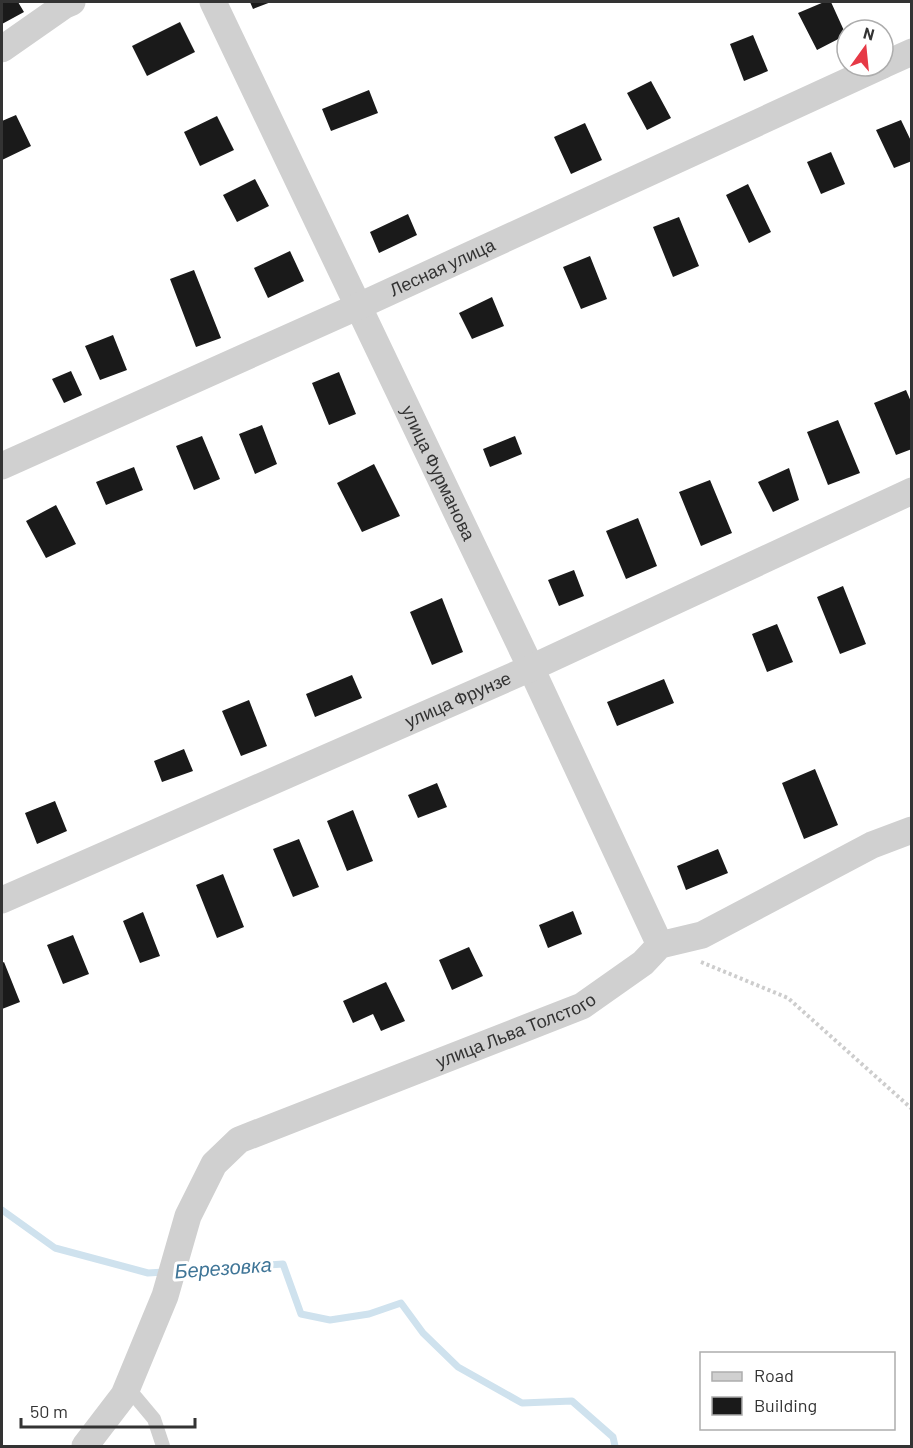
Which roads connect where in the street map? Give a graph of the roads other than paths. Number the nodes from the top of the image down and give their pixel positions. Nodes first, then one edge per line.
1 (72, 2) edge
2 (213, 2) edge
3 (2, 49) edge
4 (912, 52) edge
5 (895, 60) edge
6 (856, 78) edge
7 (359, 306) junction
8 (2, 466) edge
9 (912, 491) edge
10 (531, 668) junction
11 (912, 830) edge
12 (2, 900) edge
13 (660, 945) junction
14 (128, 1388) junction
15 (85, 1446) edge
16 (164, 1446) edge

1 - 3 street
2 - 7 street, улица Фурманова
4 - 5 street, Лесная улица
6 - 7 street, Лесная улица
7 - 8 street, Лесная улица
7 - 10 street, улица Фурманова
9 - 10 street, улица Фрунзе
10 - 12 street, улица Фрунзе
10 - 13 street, улица Фурманова
11 - 13 street
13 - 14 street, улица Льва Толстого
14 - 15 street, улица Льва Толстого
14 - 16 lane

